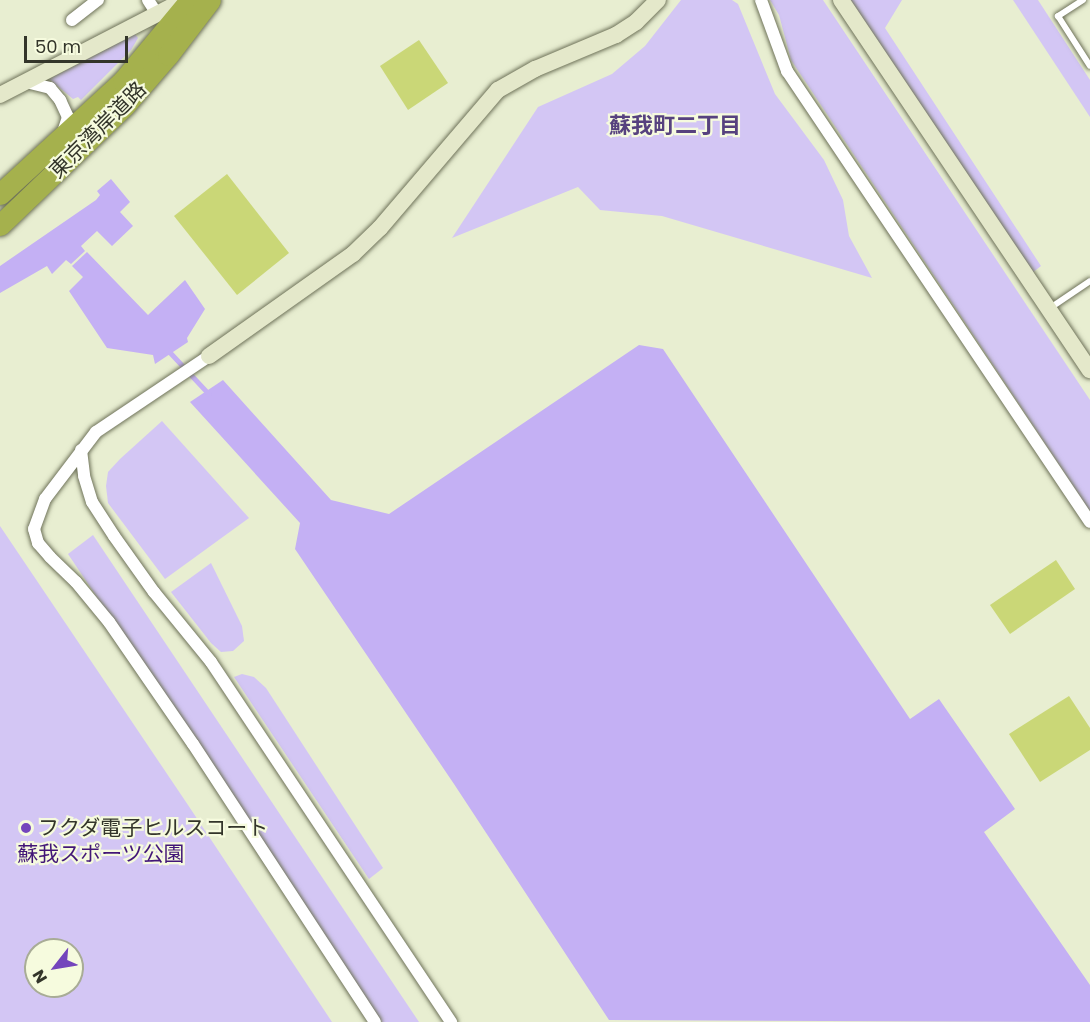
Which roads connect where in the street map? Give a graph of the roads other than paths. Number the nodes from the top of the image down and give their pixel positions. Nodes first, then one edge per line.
1 (98, 0) edge
2 (184, 0) edge
3 (190, 0) edge
4 (210, 0) edge
5 (658, 0) edge
6 (761, 0) edge
7 (841, 0) edge
8 (1083, 0) edge
9 (153, 7) edge
10 (72, 20) dead end
11 (1089, 62) edge
12 (26, 82) junction
13 (0, 95) edge
14 (58, 141) junction
15 (0, 194) edge
16 (0, 225) edge
17 (1090, 281) edge
18 (1049, 308) junction
19 (209, 356) joint
20 (1090, 370) edge
21 (81, 450) junction
22 (1090, 522) edge
23 (375, 1022) edge
24 (451, 1022) edge

1 - 10 street
2 - 9 street
3 - 14 highway, 東京湾岸道路
4 - 16 highway, 東京湾岸道路
5 - 19 street
6 - 22 street
7 - 18 street
8 - 11 lane
9 - 12 street
12 - 13 street
12 - 14 street
14 - 15 highway, 東京湾岸道路
17 - 18 lane
18 - 20 street
19 - 21 street
21 - 23 street
21 - 24 street

